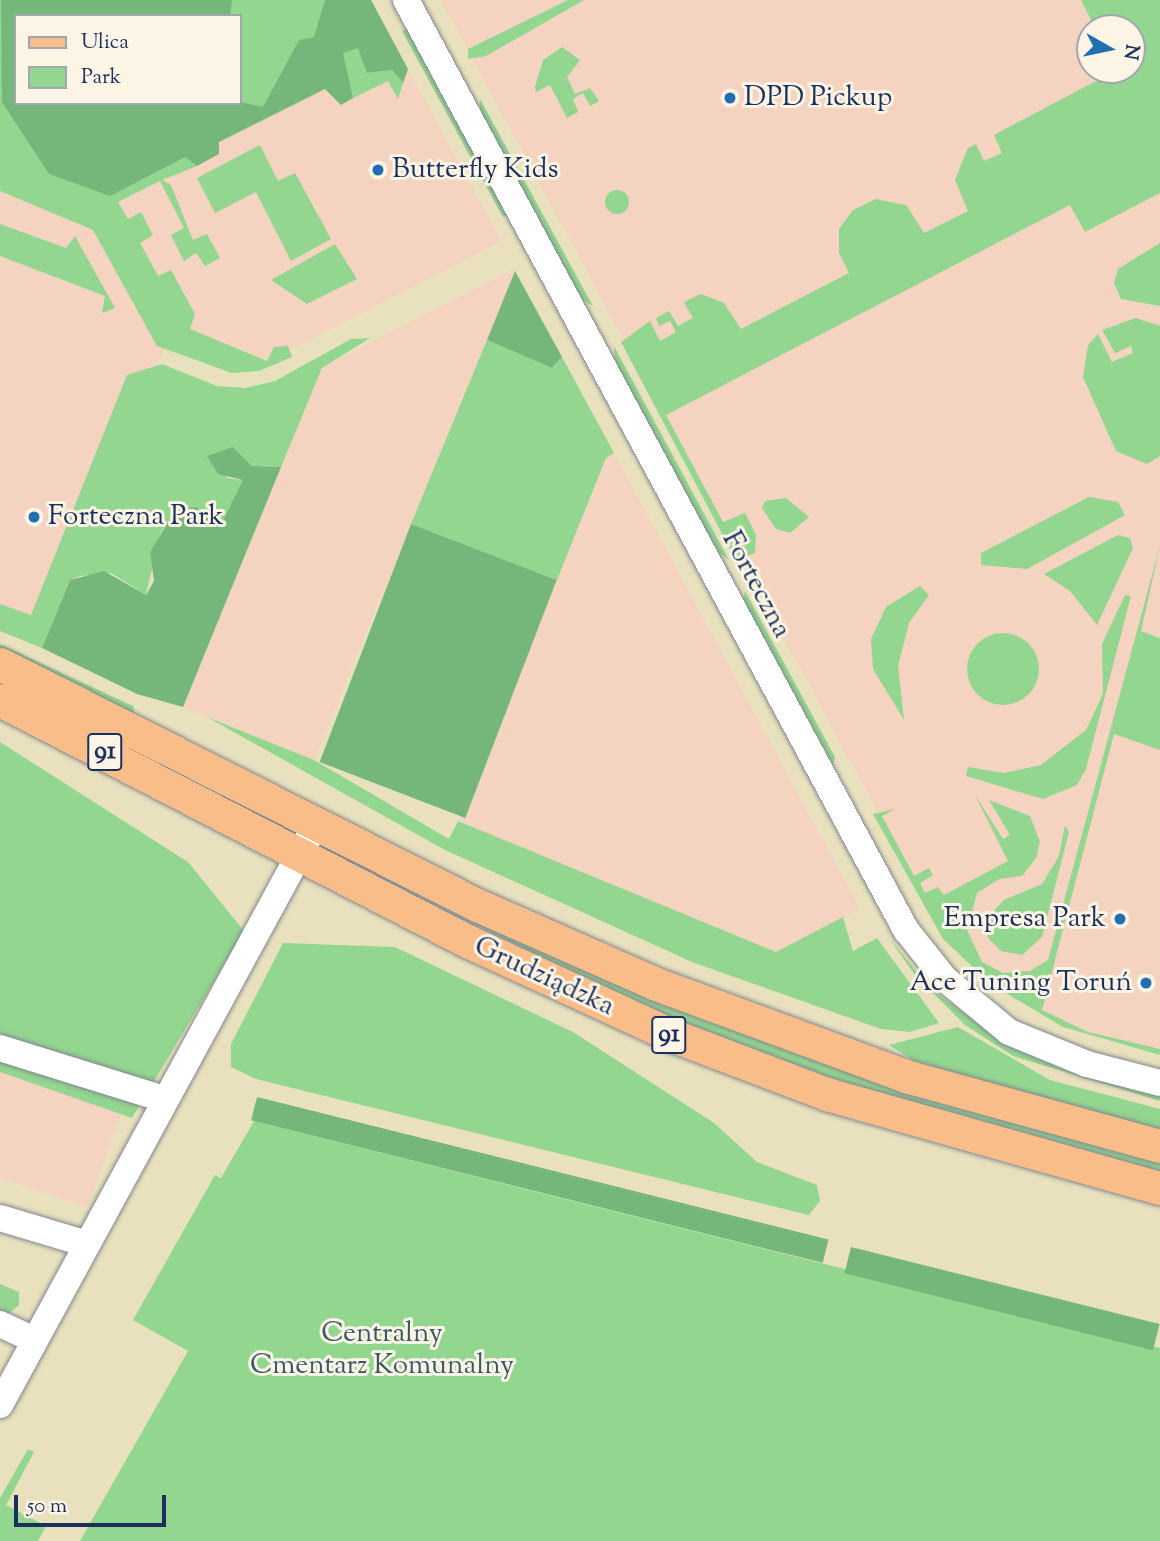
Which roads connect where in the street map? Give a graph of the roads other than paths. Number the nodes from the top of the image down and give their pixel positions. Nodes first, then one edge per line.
1 (406, 0) edge
2 (0, 664) edge
3 (0, 700) edge
4 (316, 824) junction
5 (300, 854) junction
6 (0, 1048) edge
7 (1160, 1083) edge
8 (164, 1099) junction
9 (1160, 1146) edge
10 (1160, 1188) edge
11 (0, 1218) edge
12 (87, 1244) junction
13 (0, 1324) edge
14 (34, 1340) junction
15 (0, 1405) edge

1 - 7 street, Forteczna
2 - 4 main road, Grudziądzka / 91
3 - 5 main road, Grudziądzka / 91
4 - 5 street
4 - 9 main road, Grudziądzka / 91
5 - 8 street
5 - 10 main road, Grudziądzka / 91
6 - 8 street
8 - 12 street
11 - 12 street
12 - 14 street
13 - 14 street
14 - 15 street

